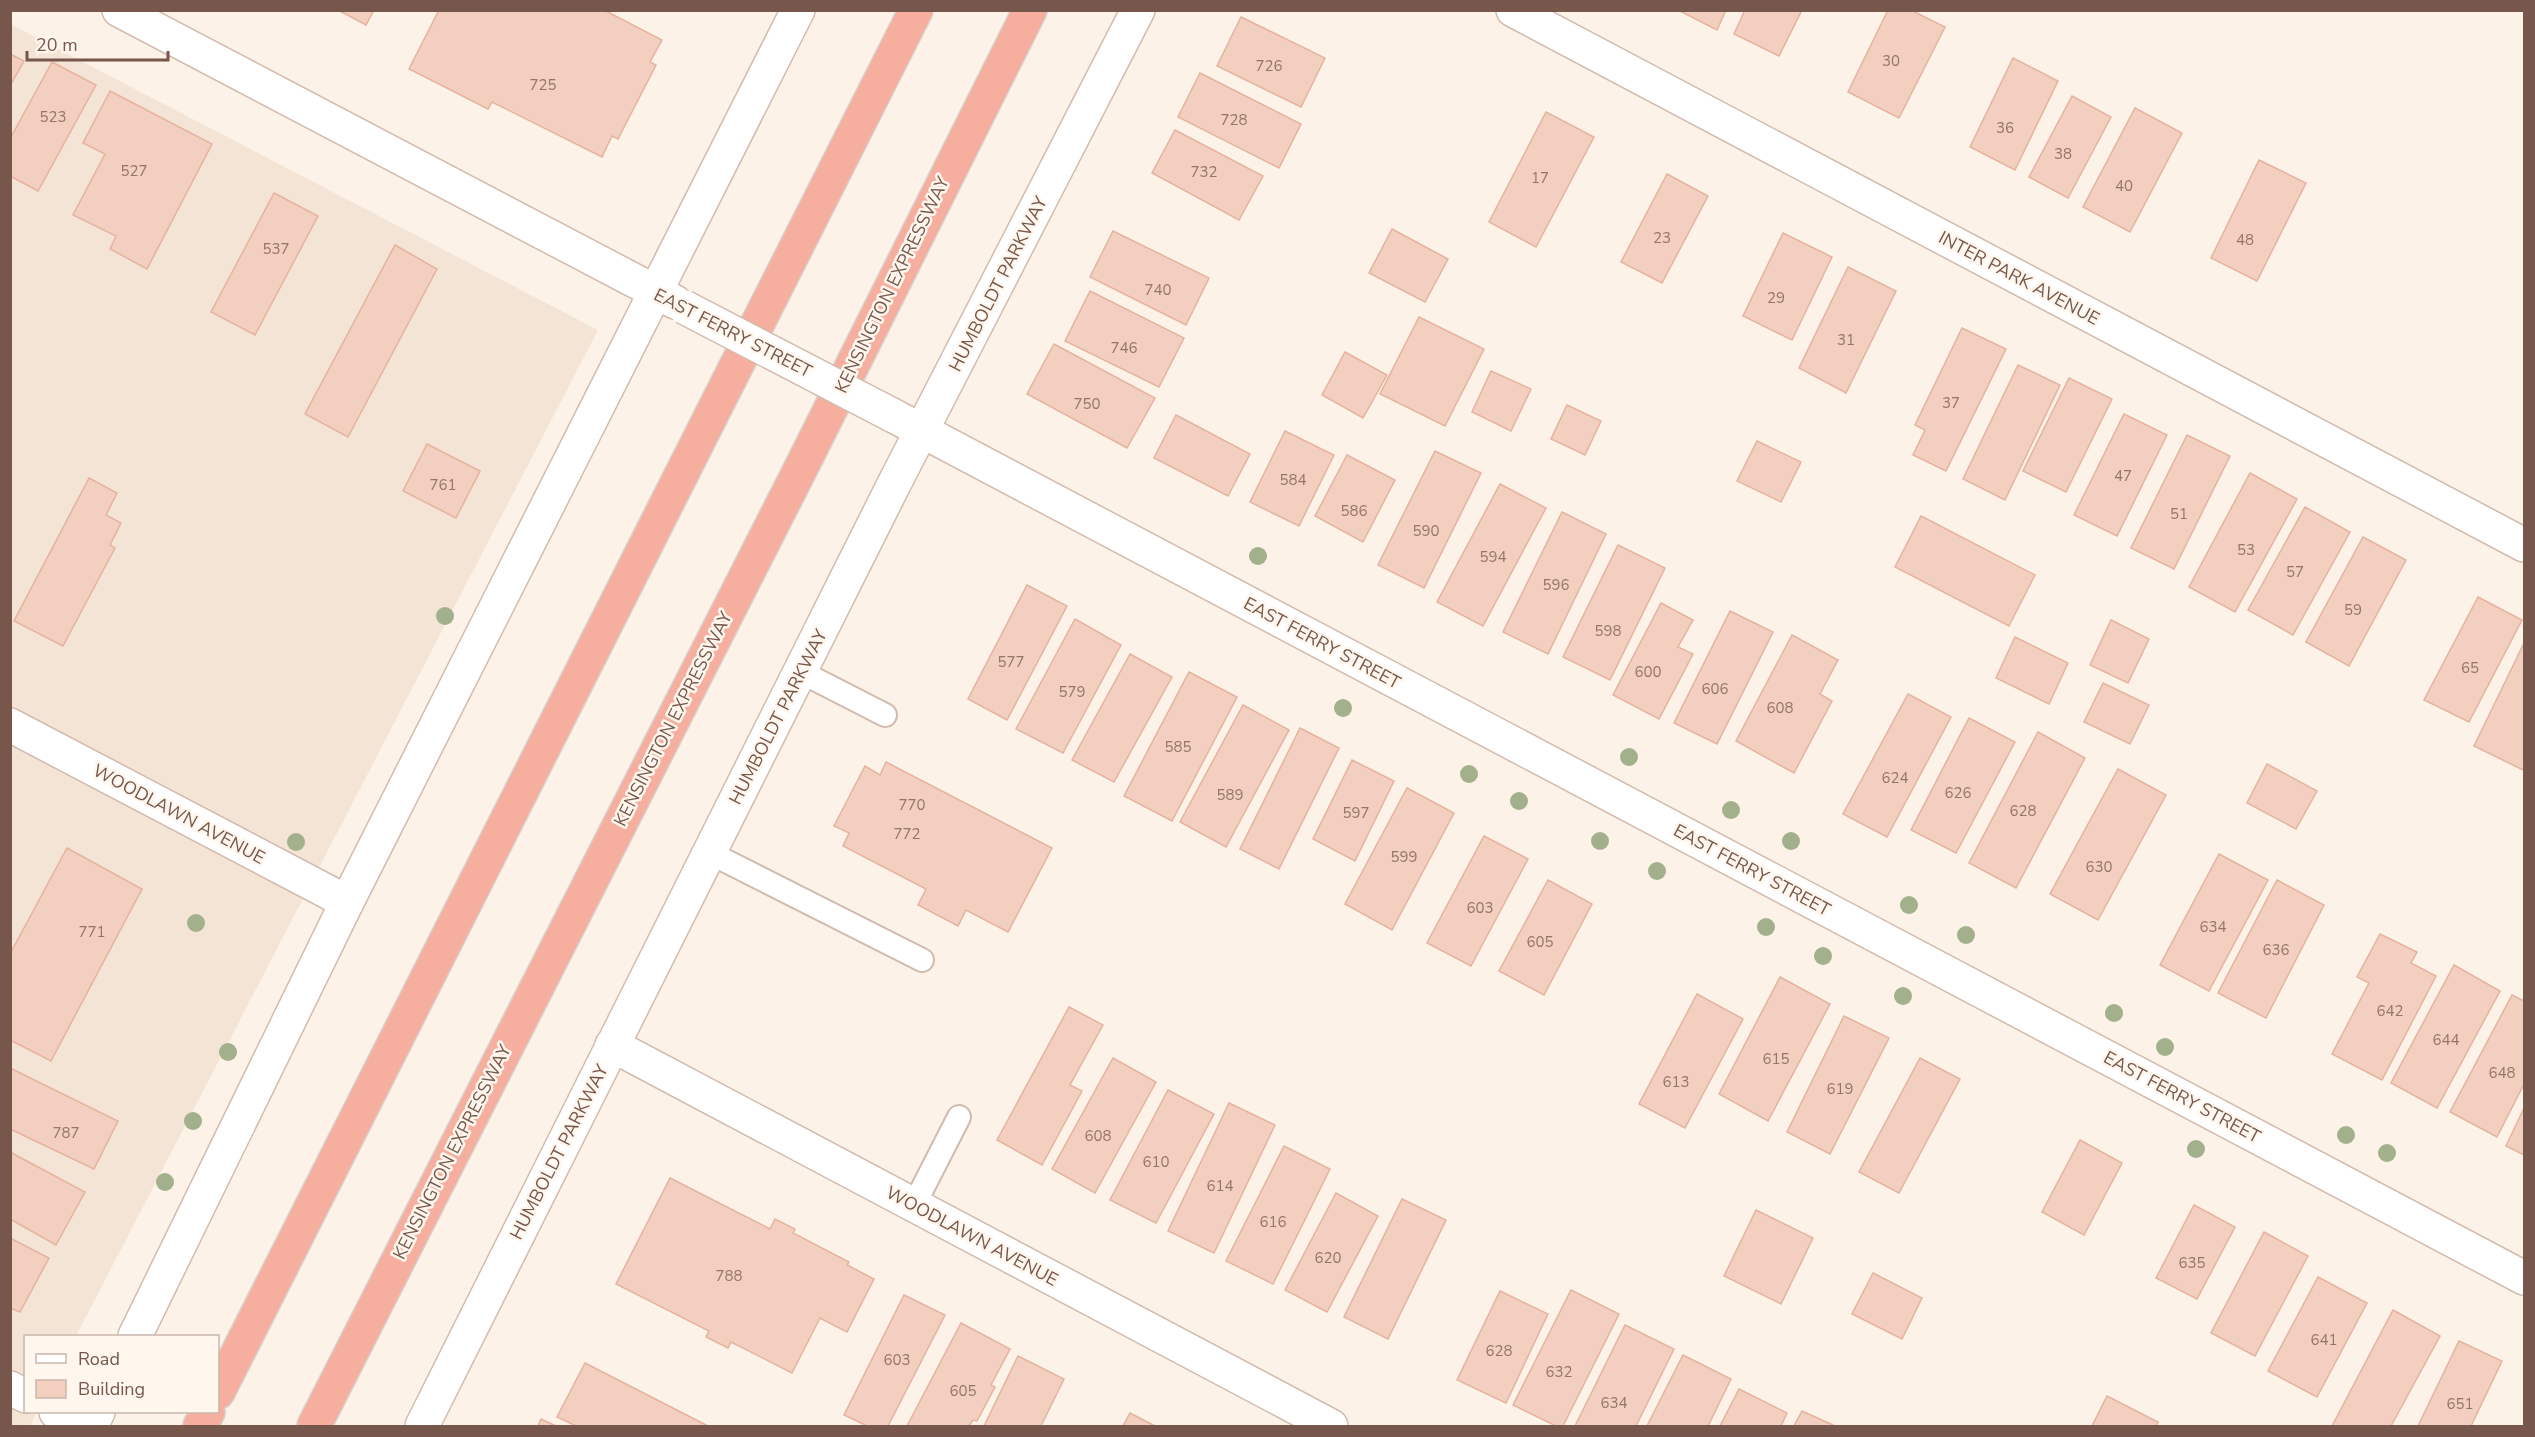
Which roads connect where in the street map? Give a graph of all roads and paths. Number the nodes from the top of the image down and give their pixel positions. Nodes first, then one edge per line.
1 (119, 10) edge
2 (798, 10) edge
3 (916, 10) edge
4 (1030, 10) edge
5 (1138, 10) edge
6 (1513, 10) edge
7 (670, 300) junction
8 (922, 431) junction
9 (2524, 545) edge
10 (801, 672) junction
11 (885, 715) dead end
12 (10, 725) edge
13 (710, 853) junction
14 (347, 902) junction
15 (922, 960) dead end
16 (612, 1045) junction
17 (959, 1117) dead end
18 (914, 1205) junction
19 (2524, 1278) edge
20 (135, 1335) edge
21 (10, 1388) edge
22 (219, 1390) edge
23 (24, 1395) edge
24 (58, 1413) edge
25 (84, 1426) edge
26 (314, 1426) edge
27 (422, 1426) edge
28 (1331, 1426) edge

1 - 7 street, EAST FERRY STREET
2 - 7 street
3 - 22 highway
4 - 26 highway, KENSINGTON EXPRESSWAY
5 - 8 street, HUMBOLDT PARKWAY
6 - 9 street, INTER PARK AVENUE
7 - 8 street, EAST FERRY STREET, bridge
7 - 14 street
8 - 10 street, HUMBOLDT PARKWAY
8 - 19 street, EAST FERRY STREET
10 - 11 lane
10 - 13 street, HUMBOLDT PARKWAY
12 - 14 street, WOODLAWN AVENUE
13 - 15 lane
13 - 16 street, HUMBOLDT PARKWAY
14 - 20 street
16 - 18 street, WOODLAWN AVENUE
16 - 27 street, HUMBOLDT PARKWAY
17 - 18 lane
18 - 28 street, WOODLAWN AVENUE
21 - 23 street
24 - 25 street

